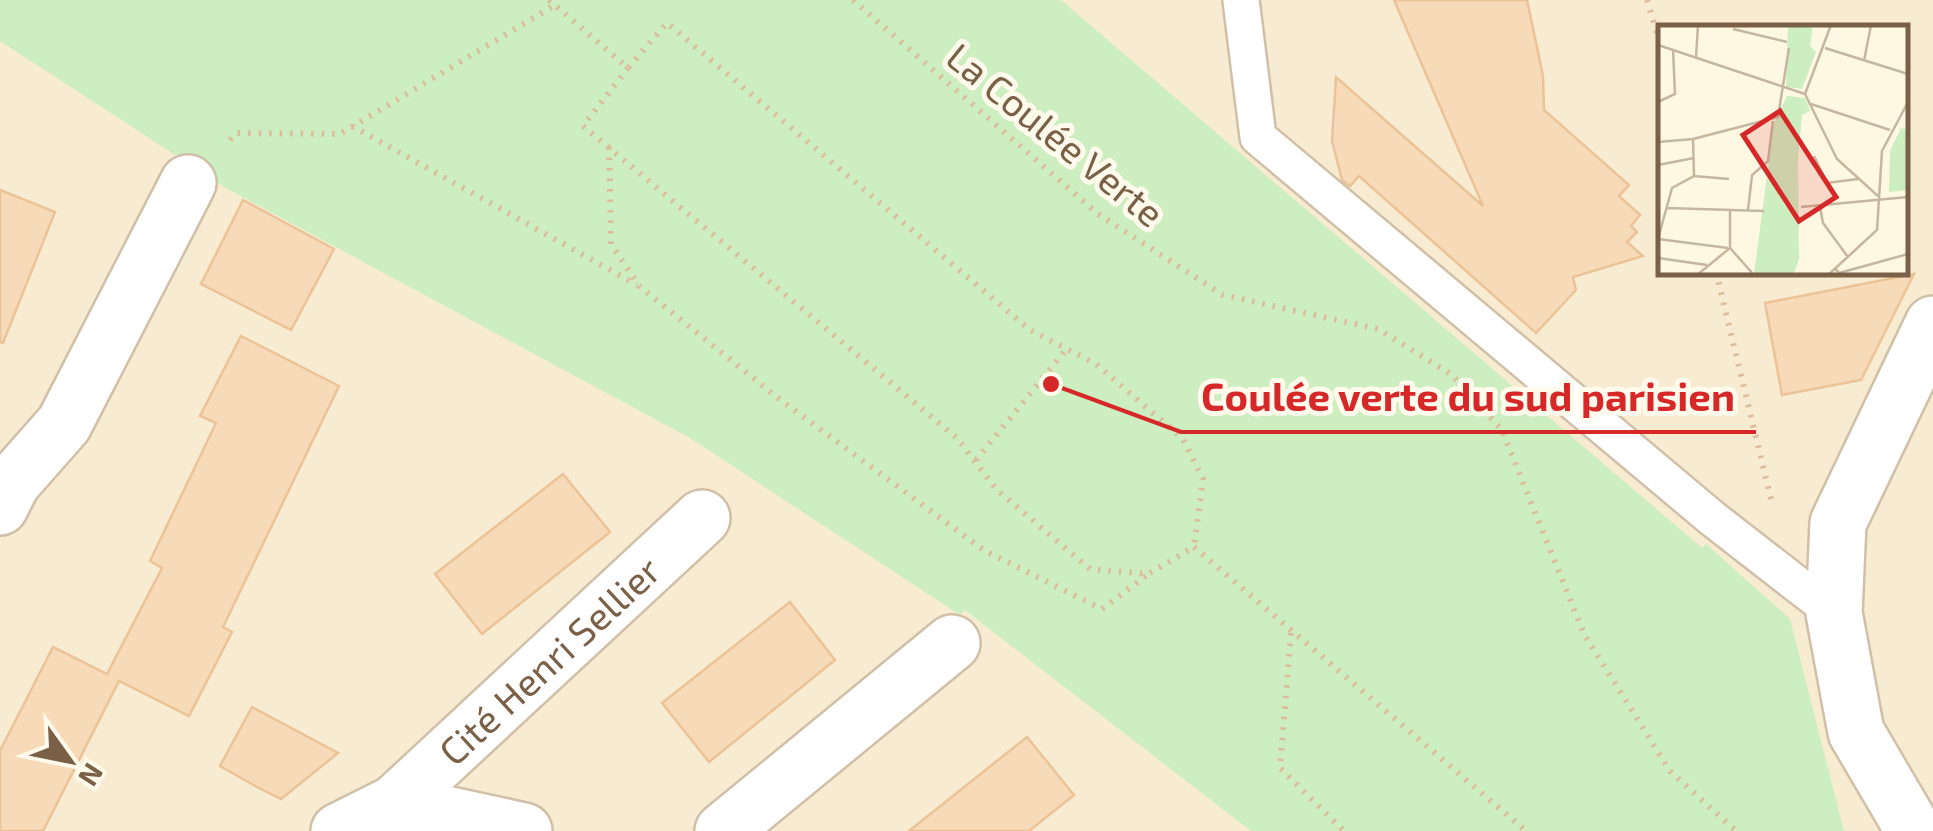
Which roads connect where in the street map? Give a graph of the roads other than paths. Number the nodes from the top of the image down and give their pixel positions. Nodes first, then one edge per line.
1 (1241, 0) edge
2 (188, 183) road end
3 (1933, 324) edge
4 (4, 488) edge
5 (702, 518) dead end
6 (1834, 613) junction
7 (952, 643) dead end
8 (395, 803) junction
9 (339, 831) edge
10 (524, 831) edge
11 (723, 831) edge
12 (1914, 831) edge

1 - 6 lane
2 - 4 street
3 - 6 street
5 - 8 street, Cité Henri Sellier
6 - 12 street
7 - 11 street
8 - 9 street, Cité Henri Sellier
8 - 10 street

